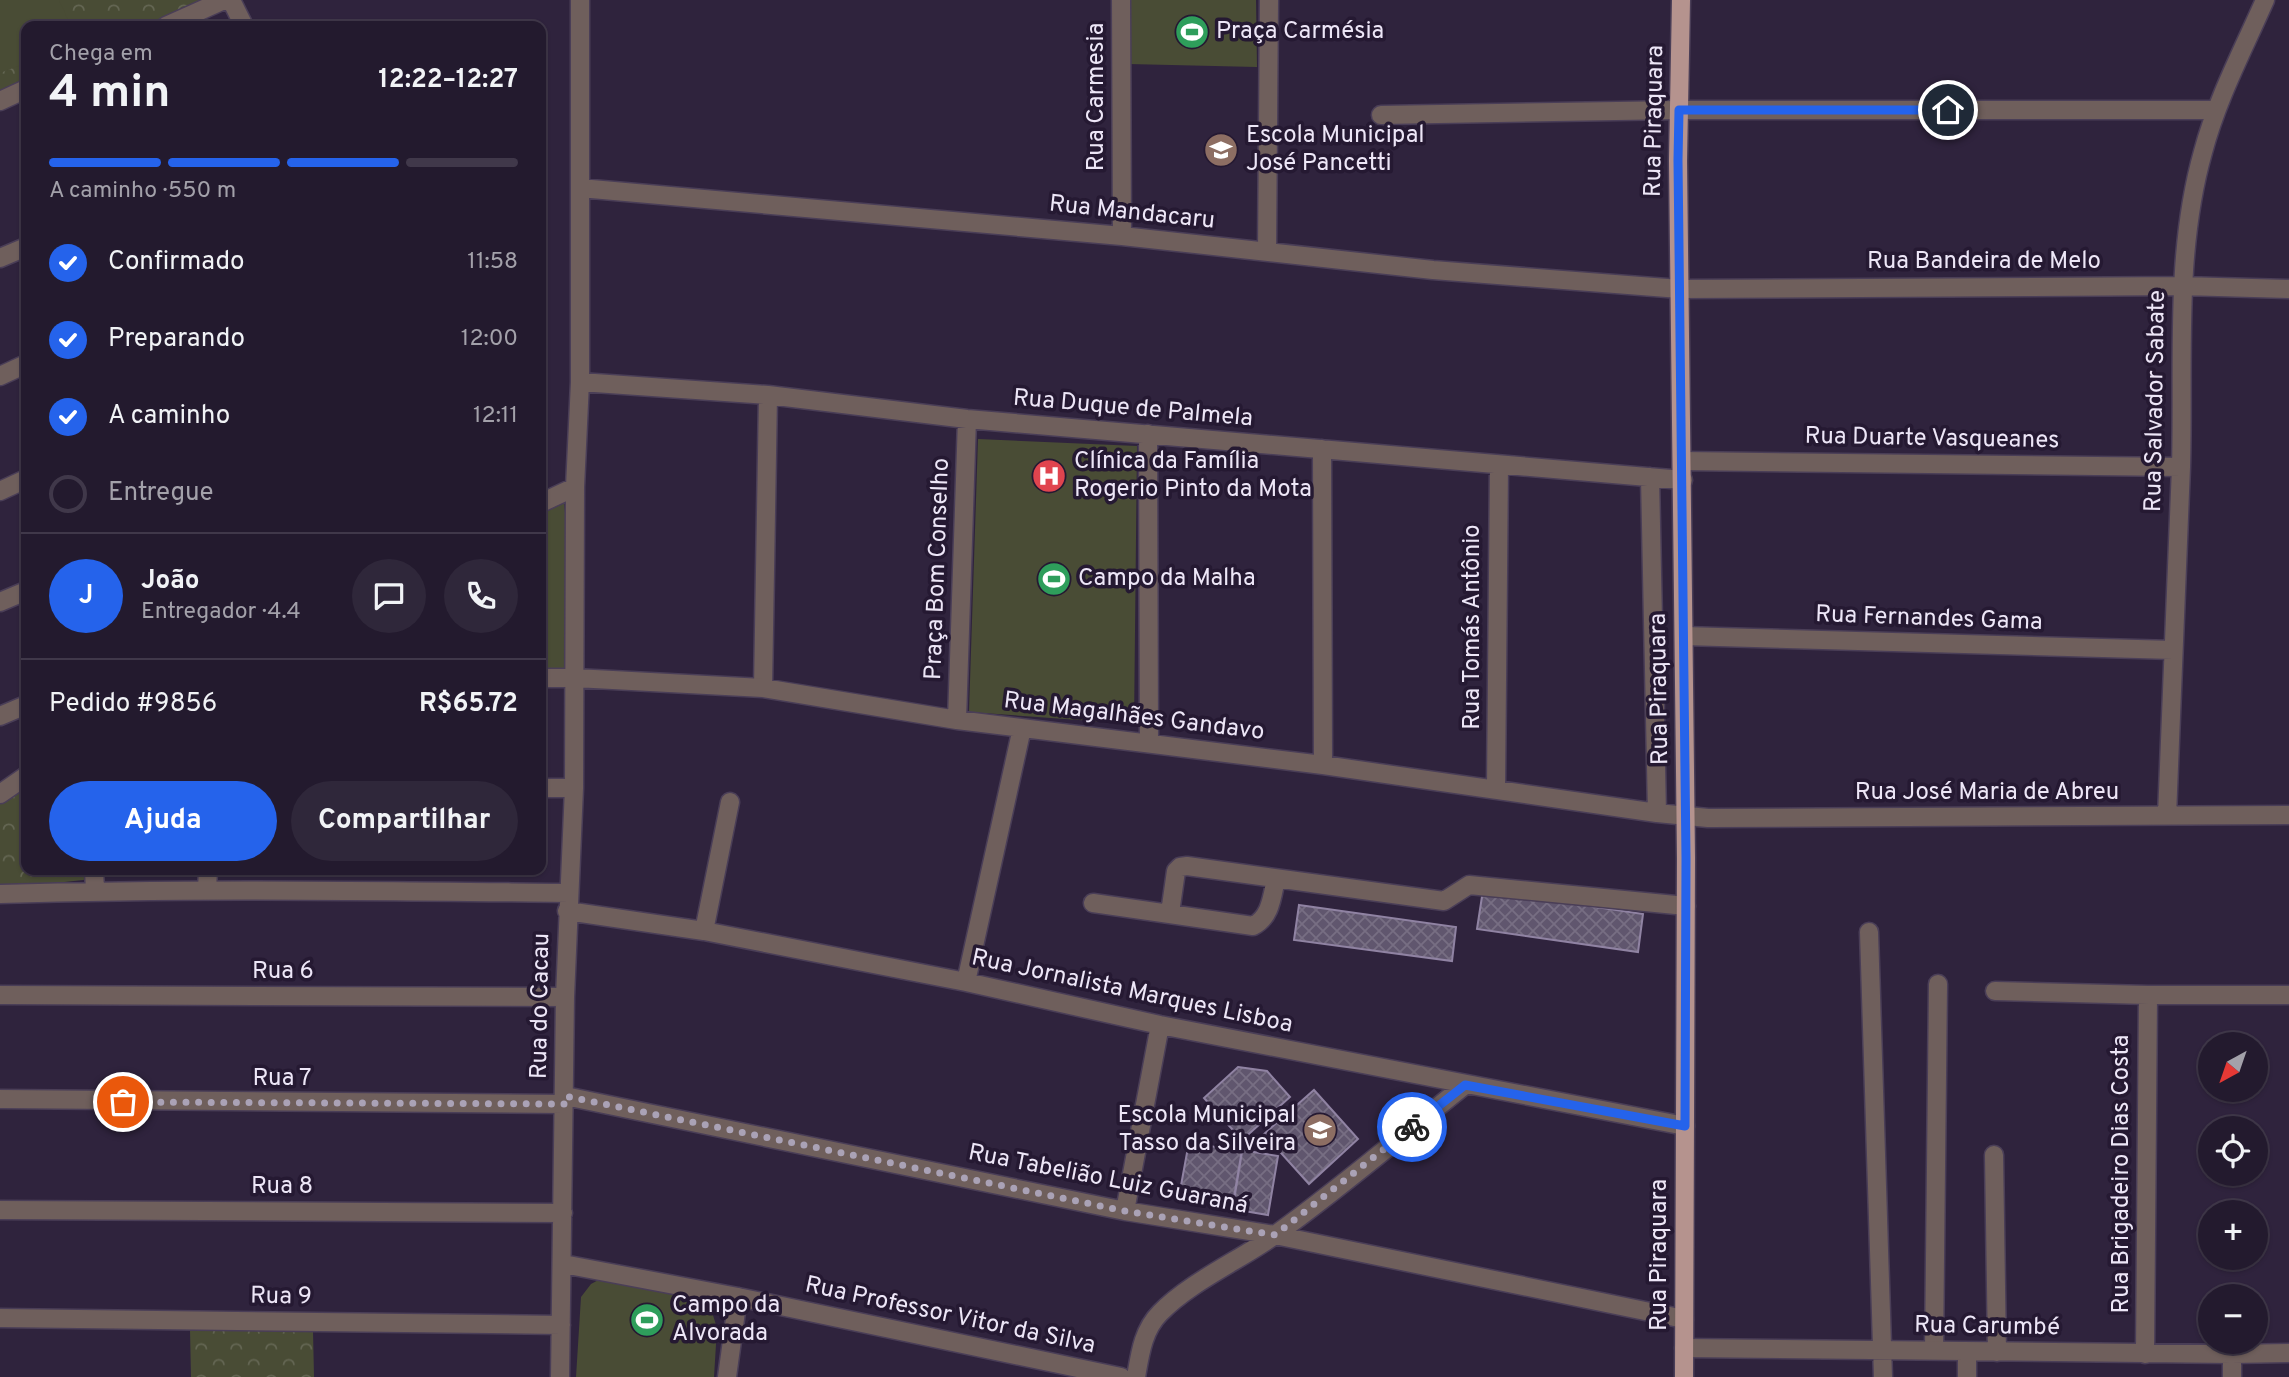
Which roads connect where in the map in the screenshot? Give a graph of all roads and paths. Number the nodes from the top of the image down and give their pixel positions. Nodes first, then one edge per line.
1 (224, 0) edge
2 (231, 0) edge
3 (580, 0) edge
4 (1121, 0) edge
5 (1269, 0) edge
6 (1681, 0) edge
7 (2265, 0) edge
8 (177, 21) edge
9 (242, 21) edge
10 (21, 91) edge
11 (0, 100) edge
12 (1679, 110) junction
13 (2216, 110) junction
14 (1381, 115) dead end
15 (580, 188) junction
16 (1122, 236) junction
17 (21, 249) edge
18 (1267, 252) junction
19 (0, 258) edge
20 (2183, 286) junction
21 (1679, 289) junction
22 (2289, 289) edge
23 (21, 366) edge
24 (0, 376) edge
25 (580, 382) junction
26 (768, 395) junction
27 (967, 419) junction
28 (1147, 435) junction
29 (1322, 449) junction
30 (1682, 460) junction
31 (1499, 465) junction
32 (2181, 467) junction
33 (1650, 477) junction
34 (1683, 480) junction
35 (21, 481) edge
36 (575, 487) junction
37 (0, 491) edge
38 (546, 501) edge
39 (21, 593) edge
40 (0, 602) edge
41 (1684, 636) junction
42 (2173, 650) junction
43 (546, 678) edge
44 (575, 678) junction
45 (763, 688) junction
46 (21, 707) edge
47 (0, 716) edge
48 (957, 720) junction
49 (1021, 728) junction
50 (1149, 742) junction
51 (1322, 765) junction
52 (21, 779) edge
53 (546, 788) edge
54 (574, 788) junction
55 (1496, 788) junction
56 (0, 794) edge
57 (730, 802) dead end
58 (1657, 813) junction
59 (2289, 815) edge
60 (1686, 816) junction
61 (2167, 816) junction
62 (94, 875) edge
63 (208, 875) edge
64 (1276, 878) junction
65 (207, 889) junction
66 (95, 890) junction
67 (0, 894) edge
68 (568, 902) junction
69 (1093, 902) dead end
70 (1686, 906) junction
71 (1170, 913) junction
72 (704, 930) junction
73 (1869, 932) dead end
74 (966, 982) junction
75 (1938, 984) dead end
76 (1995, 991) dead end
77 (0, 995) edge
78 (2148, 995) junction
79 (2289, 995) edge
80 (565, 997) junction
81 (1160, 1025) junction
82 (1465, 1085) junction
83 (0, 1099) edge
84 (565, 1100) junction
85 (1685, 1126) junction
86 (1994, 1156) dead end
87 (0, 1210) edge
88 (1125, 1211) junction
89 (563, 1213) junction
90 (1275, 1235) junction
91 (563, 1264) junction
92 (738, 1297) junction
93 (0, 1318) edge
94 (1684, 1319) junction
95 (561, 1325) junction
96 (1684, 1348) junction
97 (1884, 1350) junction
98 (1934, 1351) junction
99 (1967, 1352) junction
100 (1997, 1352) junction
101 (2268, 1353) edge
102 (2289, 1353) edge
103 (2145, 1354) junction
104 (2198, 1354) edge
105 (2232, 1354) edge
106 (560, 1377) edge
107 (727, 1377) edge
108 (1121, 1377) edge
109 (1136, 1377) edge
110 (1684, 1377) edge
111 (1884, 1377) edge
112 (1967, 1377) edge
113 (2232, 1377) edge

1 - 8 street
2 - 9 street
3 - 15 street, Rua do Cacau
4 - 16 street, Rua Carmesia
5 - 18 street
6 - 12 main road, Rua Piraquara
7 - 13 street, Rua Salvador Sabate
10 - 11 street
12 - 13 street
12 - 14 street
12 - 21 main road, Rua Piraquara
13 - 20 street, Rua Salvador Sabate
15 - 16 street, Rua Mandacaru
15 - 25 street, Rua do Cacau
16 - 18 street, Rua Mandacaru
17 - 19 street
18 - 21 street, Rua Mandacaru
20 - 21 street, Rua Bandeira de Melo
20 - 22 street, Rua Bandeira de Melo
20 - 32 street, Rua Salvador Sabate
21 - 30 main road, Rua Piraquara
23 - 24 street
25 - 26 street, Rua Duque de Palmela
25 - 36 street, Rua do Cacau
26 - 27 street, Rua Duque de Palmela
26 - 45 street
27 - 28 street, Rua Duque de Palmela
27 - 48 street, Praça Bom Conselho
28 - 29 street, Rua Duque de Palmela
28 - 50 street
29 - 31 street, Rua Duque de Palmela
29 - 51 street
30 - 32 street, Rua Duarte Vasqueanes
30 - 34 main road, Rua Piraquara
31 - 33 street, Rua Duque de Palmela
31 - 55 street, Rua Tomás Antônio
32 - 42 street, Rua Salvador Sabate
33 - 34 street, Rua Duque de Palmela
33 - 58 street
34 - 41 main road, Rua Piraquara
35 - 37 street
36 - 38 street
36 - 44 street, Rua do Cacau
39 - 40 street
41 - 42 street, Rua Fernandes Gama
41 - 60 main road, Rua Piraquara
42 - 61 street, Rua Salvador Sabate
43 - 44 street, Rua Magalhães Gandavo
44 - 45 street, Rua Magalhães Gandavo
44 - 54 street, Rua do Cacau
45 - 48 street, Rua Magalhães Gandavo
46 - 47 street
48 - 49 street, Rua Magalhães Gandavo
49 - 50 street, Rua Magalhães Gandavo
49 - 74 street
50 - 51 street, Rua Magalhães Gandavo
51 - 55 street, Rua Magalhães Gandavo
52 - 56 street
53 - 54 street
54 - 68 street, Rua do Cacau
55 - 58 street, Rua Magalhães Gandavo
57 - 72 street
58 - 60 street, Rua Magalhães Gandavo
59 - 61 street, Rua José Maria de Abreu
60 - 61 street, Rua José Maria de Abreu
60 - 70 main road, Rua Piraquara
62 - 66 street
63 - 65 street
64 - 70 street
64 - 71 street
64 - 71 street
65 - 66 street, Rua Jornalista Marques Lisboa
65 - 68 street, Rua Jornalista Marques Lisboa
66 - 67 street, Rua Jornalista Marques Lisboa
68 - 72 street, Rua Jornalista Marques Lisboa
68 - 80 street, Rua do Cacau
69 - 71 street
70 - 85 main road, Rua Piraquara
72 - 74 street, Rua Jornalista Marques Lisboa
73 - 97 street
74 - 81 street, Rua Jornalista Marques Lisboa
75 - 98 street
76 - 78 street
77 - 80 street, Rua 6
78 - 79 street
78 - 103 street, Rua Brigadeiro Dias Costa
80 - 84 street, Rua do Cacau
81 - 82 street, Rua Jornalista Marques Lisboa
81 - 88 street
82 - 85 street, Rua Jornalista Marques Lisboa
82 - 90 street
83 - 84 street, Rua 7
84 - 88 street, Rua Tabelião Luiz Guaraná
84 - 89 street, Rua do Cacau
85 - 94 main road, Rua Piraquara
86 - 100 street
87 - 89 street, Rua 8
88 - 90 street, Rua Tabelião Luiz Guaraná
89 - 91 street, Rua do Cacau
90 - 94 street, Rua Tabelião Luiz Guaraná
90 - 109 street
91 - 92 street, Rua Professor Vitor da Silva
91 - 95 street, Rua do Cacau
92 - 107 street
92 - 108 street, Rua Professor Vitor da Silva
93 - 95 street, Rua 9
94 - 96 main road, Rua Piraquara
95 - 106 street, Rua do Cacau
96 - 97 street, Rua Carumbé
96 - 110 main road, Rua Piraquara
97 - 98 street, Rua Carumbé
97 - 111 street
98 - 99 street, Rua Carumbé
99 - 100 street, Rua Carumbé
99 - 112 street
100 - 103 street, Rua Carumbé
101 - 102 street, Rua Carumbé
103 - 104 street, Rua Carumbé
105 - 113 street

